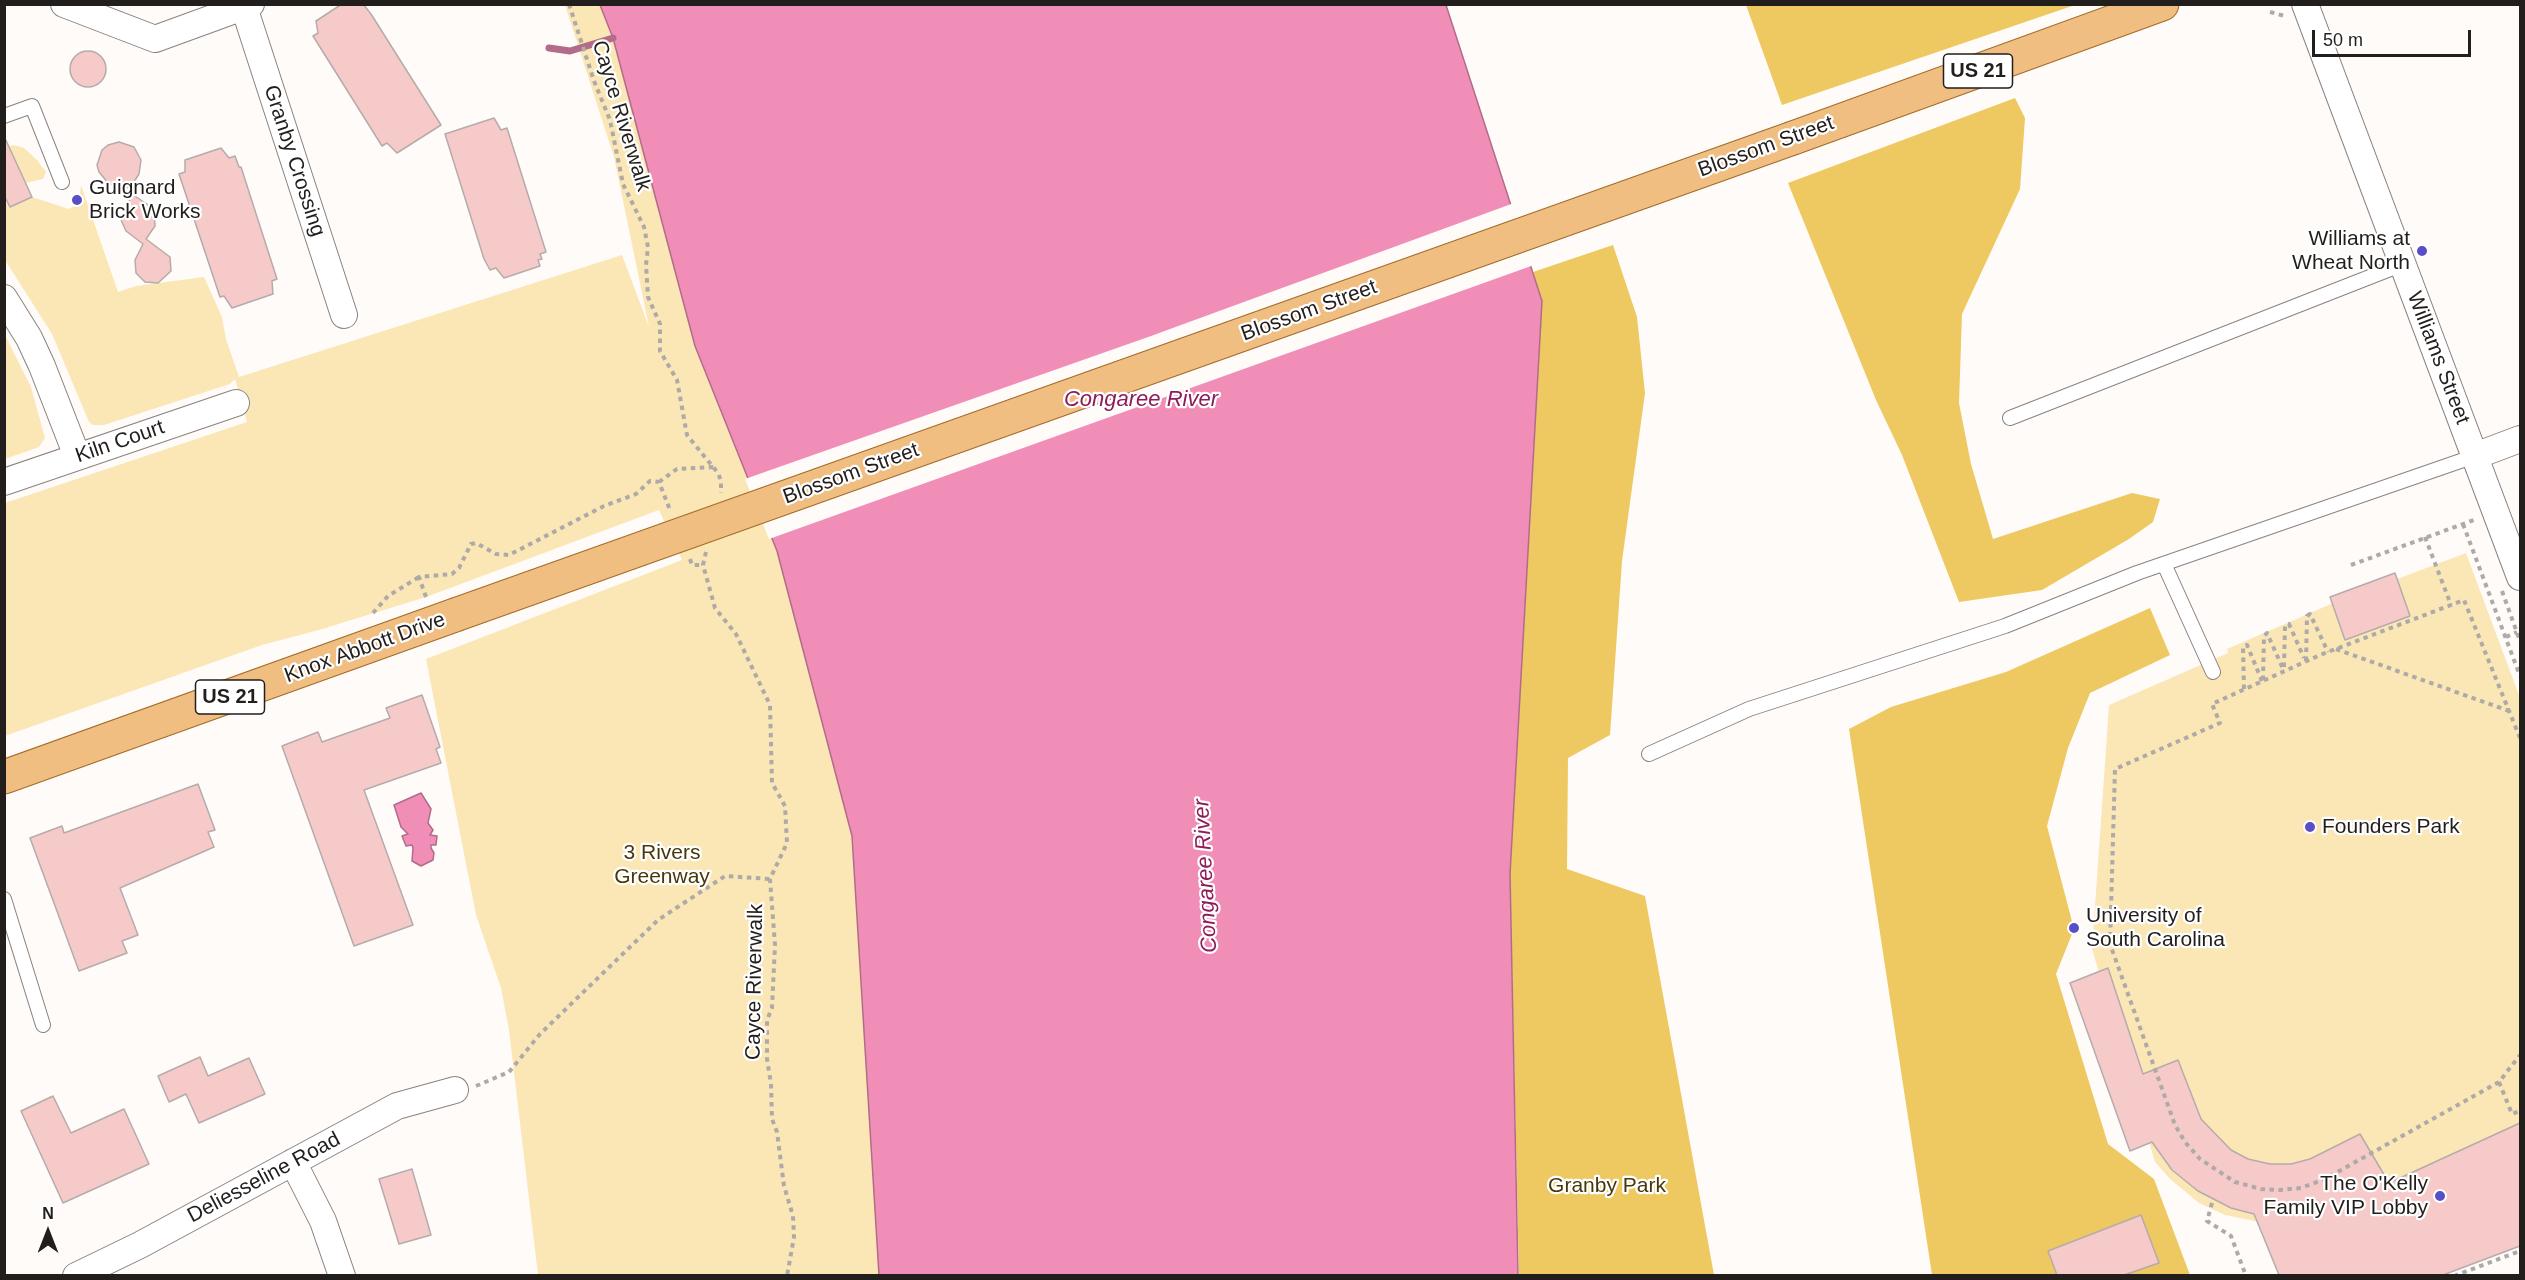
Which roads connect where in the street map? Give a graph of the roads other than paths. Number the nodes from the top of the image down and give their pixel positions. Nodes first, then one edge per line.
1 (64, 4) edge
2 (2162, 4) edge
3 (248, 6) edge
4 (2297, 13) edge
5 (4, 117) edge
6 (62, 182) dead end
7 (2403, 264) junction
8 (4, 298) edge
9 (344, 315) dead end
10 (236, 403) dead end
11 (2010, 418) dead end
12 (2520, 439) edge
13 (77, 456) junction
14 (2475, 456) junction
15 (4, 482) edge
16 (2164, 564) junction
17 (2520, 577) edge
18 (455, 615) joint
19 (2213, 672) dead end
20 (1649, 754) dead end
21 (4, 777) edge
22 (4, 899) edge
23 (43, 1025) dead end
24 (455, 1090) road end
25 (293, 1162) junction
26 (76, 1275) edge
27 (342, 1275) edge

1 - 3 street, Granby Crossing
2 - 18 main road, Blossom Street / US 21, bridge
3 - 9 street, Granby Crossing
4 - 7 street, Williams Street
5 - 6 lane
7 - 11 lane
7 - 14 street, Williams Street
8 - 13 street
10 - 13 street, Kiln Court
12 - 14 street
13 - 15 street, Kiln Court
14 - 16 lane
14 - 17 street, Williams Street
16 - 19 lane
16 - 20 lane
18 - 21 main road, Knox Abbott Drive / US 21
22 - 23 lane
24 - 25 street, Deliesseline Road
25 - 26 street, Deliesseline Road
25 - 27 street

